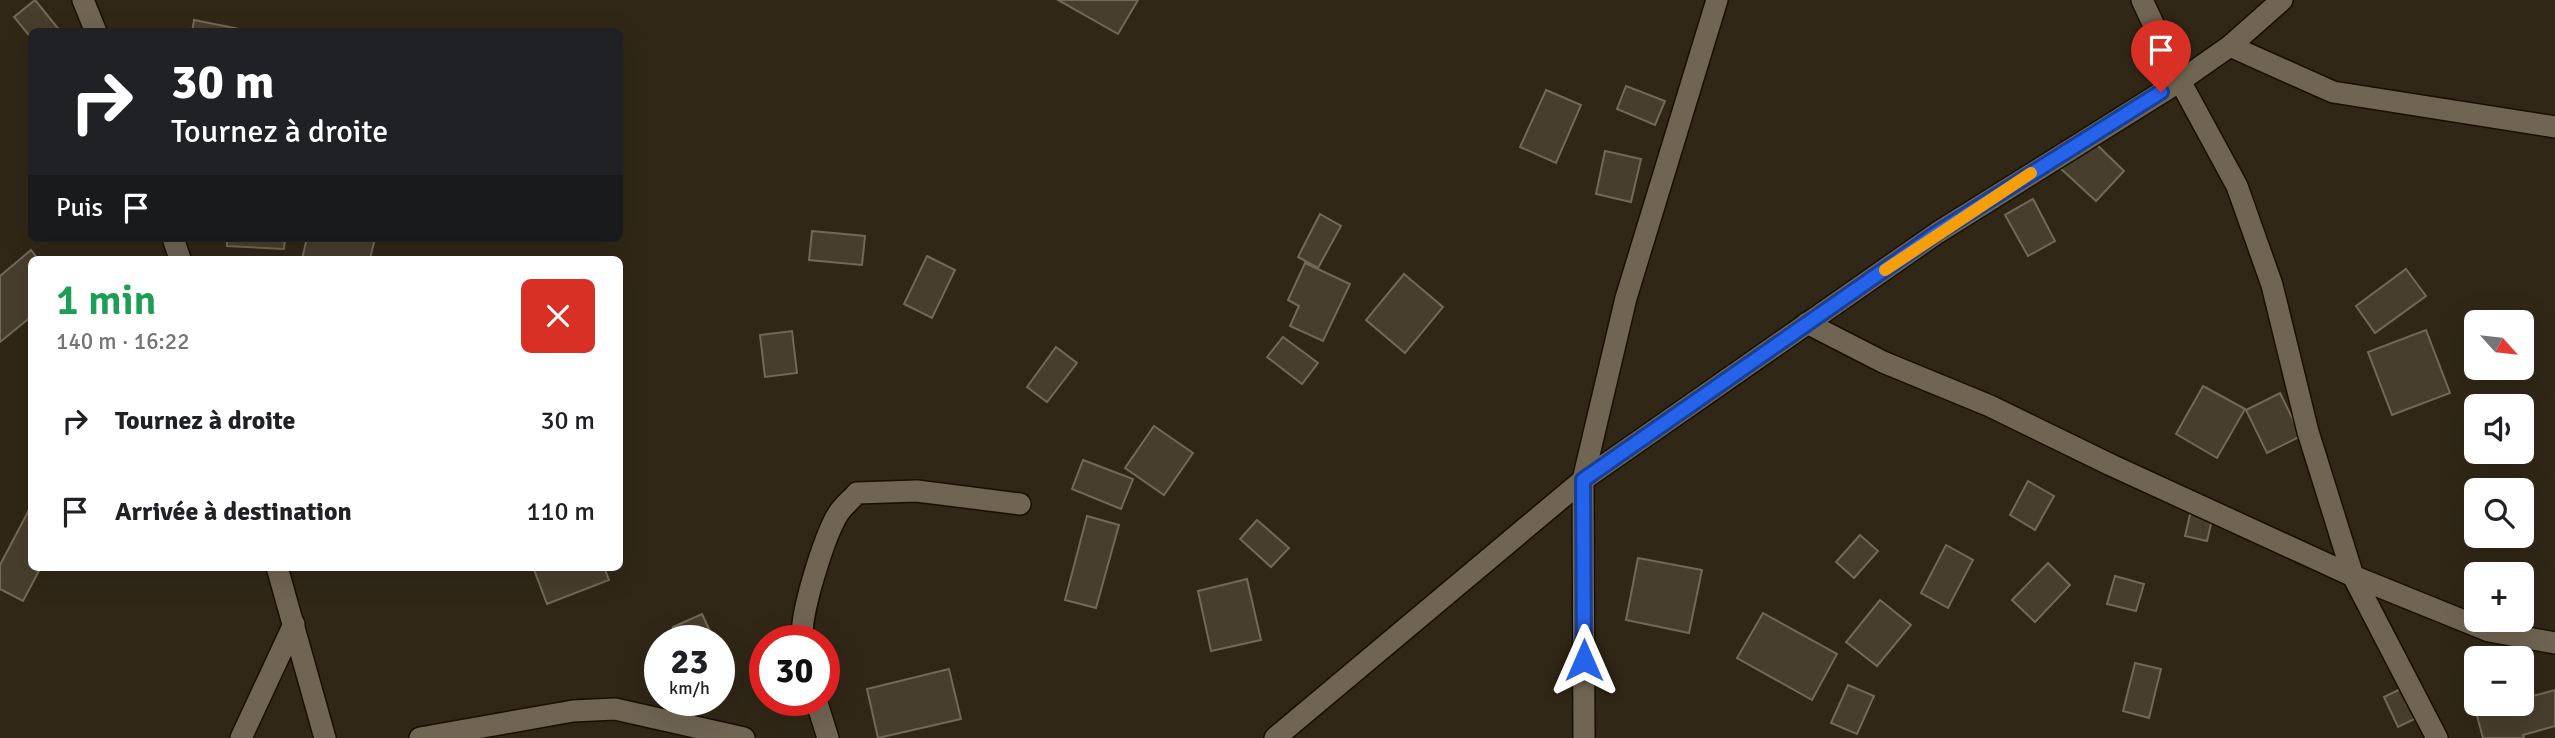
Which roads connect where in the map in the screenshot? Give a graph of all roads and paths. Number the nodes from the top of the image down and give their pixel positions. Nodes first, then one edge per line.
1 (83, 0) edge
2 (1717, 0) edge
3 (2142, 0) edge
4 (2282, 0) edge
5 (94, 28) edge
6 (2230, 46) junction
7 (2180, 81) junction
8 (2555, 127) edge
9 (1807, 323) junction
10 (1583, 480) junction
11 (1020, 504) dead end
12 (278, 571) edge
13 (2353, 576) junction
14 (294, 624) junction
15 (801, 625) edge
16 (2555, 643) edge
17 (821, 716) edge
18 (241, 738) edge
19 (325, 738) edge
20 (420, 738) edge
21 (744, 738) edge
22 (828, 738) edge
23 (1275, 738) edge
24 (1584, 738) edge
25 (2437, 738) edge

1 - 5 street
2 - 10 street
3 - 7 street
4 - 6 street
6 - 7 street
6 - 8 street
7 - 9 street
7 - 13 street
9 - 10 street
9 - 13 street
10 - 23 street
10 - 24 street
11 - 15 street
12 - 14 street
13 - 16 street
13 - 25 street
14 - 18 street
14 - 19 street
17 - 22 street
20 - 21 street

